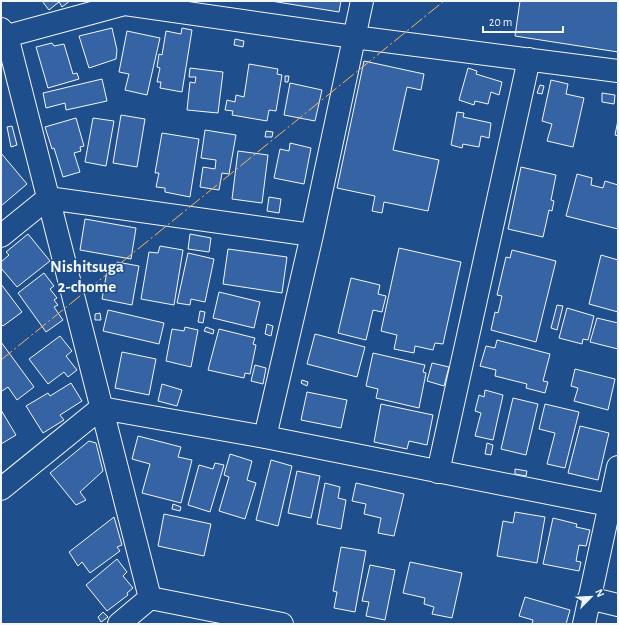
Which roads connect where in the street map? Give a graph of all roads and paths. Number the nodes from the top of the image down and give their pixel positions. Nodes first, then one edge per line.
1 (362, 1) edge
2 (3, 35) edge
3 (354, 37) junction
4 (529, 59) junction
5 (618, 71) edge
6 (48, 198) junction
7 (312, 235) junction
8 (1, 236) edge
9 (101, 408) junction
10 (265, 437) junction
11 (618, 467) edge
12 (438, 472) junction
13 (1, 489) edge
14 (609, 505) junction
15 (150, 598) junction
16 (589, 598) junction
17 (618, 605) edge
18 (119, 624) edge
19 (279, 624) edge
20 (584, 624) edge

1 - 3 street
2 - 3 street
2 - 6 street
3 - 4 street
3 - 7 street
4 - 5 street
4 - 12 street
6 - 7 street
6 - 8 street
6 - 9 street
7 - 10 street
9 - 10 street
9 - 13 street
9 - 15 street
10 - 12 street
11 - 14 street
12 - 14 street
14 - 16 street
15 - 18 street
15 - 19 street
16 - 17 street
16 - 20 street

